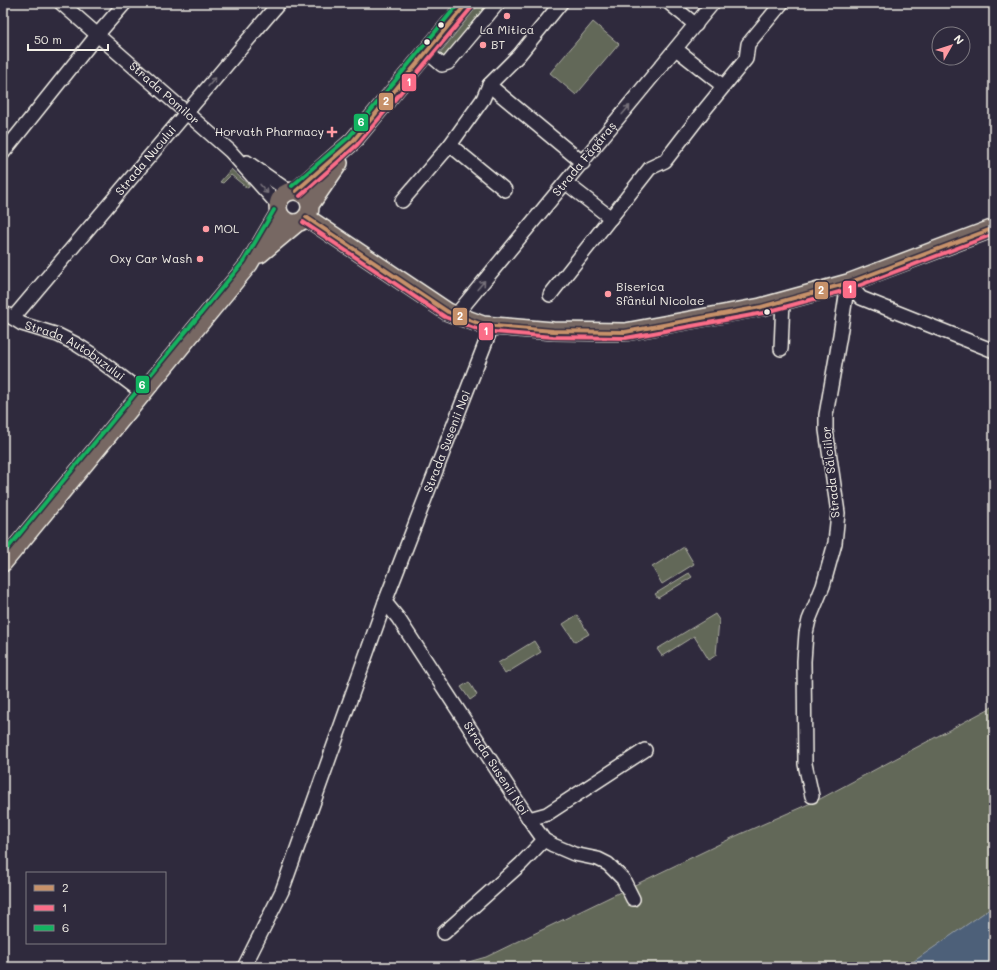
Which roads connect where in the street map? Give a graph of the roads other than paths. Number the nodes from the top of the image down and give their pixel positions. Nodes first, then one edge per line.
1 (61, 3) edge
2 (125, 3) edge
3 (278, 3) edge
4 (467, 3) edge
5 (498, 3) edge
6 (561, 3) edge
7 (669, 3) edge
8 (713, 3) edge
9 (782, 3) edge
10 (696, 24) junction
11 (98, 34) junction
12 (676, 49) junction
13 (427, 52) junction
14 (489, 85) junction
15 (724, 86) junction
16 (187, 112) junction
17 (353, 141) junction
18 (450, 144) junction
19 (230, 151) junction
20 (3, 153) edge
21 (582, 163) junction
22 (566, 183) junction
23 (505, 190) dead end
24 (293, 192) junction
25 (402, 201) dead end
26 (279, 209) junction
27 (304, 215) junction
28 (611, 218) junction
29 (994, 228) edge
30 (250, 264) junction
31 (848, 283) junction
32 (550, 295) dead end
33 (783, 300) junction
34 (8, 315) edge
35 (456, 316) junction
36 (492, 326) junction
37 (781, 349) dead end
38 (994, 351) edge
39 (143, 393) junction
40 (3, 563) edge
41 (385, 602) junction
42 (645, 750) dead end
43 (812, 796) dead end
44 (529, 819) junction
45 (544, 840) junction
46 (633, 899) dead end
47 (444, 933) dead end
48 (244, 967) edge

1 - 11 street, Strada Pomilor
2 - 11 street
16 -> 3 street, Strada Nucului
4 - 13 main road
5 - 13 street
6 - 14 street
7 - 10 street
8 - 10 street, Strada Făgăraș
9 - 15 street
10 - 12 street, Strada Făgăraș
11 - 16 street, Strada Pomilor
11 - 20 street
12 - 15 street
21 -> 12 street, Strada Făgăraș
13 - 17 main road
14 - 18 street
14 - 21 street
15 - 28 street
16 - 19 street, Strada Pomilor
16 - 34 street, Strada Nucului
17 - 24 main road
17 - 27 main road
18 - 23 street
18 - 25 street
19 - 24 street, Strada Pomilor
19 -> 26 street, Strada Pomilor
21 - 22 street, Strada Făgăraș
22 - 28 street
35 -> 22 street, Strada Făgăraș
24 - 26 main road
24 - 27 main road
26 - 27 main road
26 - 30 main road
27 - 30 main road
27 - 35 main road
28 - 32 street
29 - 31 main road
30 - 39 main road
31 - 33 main road
31 - 38 street
31 - 43 street, Strada Sălciilor
33 - 36 main road
33 - 37 street
34 - 39 street, Strada Autobuzului
35 - 36 main road
36 - 41 street, Strada Susenii Noi
39 - 40 main road
41 - 44 street, Strada Susenii Noi
41 - 48 street, Strada Susenii Noi
42 - 44 street
44 - 45 street, Strada Susenii Noi
45 - 46 street, Strada Susenii Noi
45 - 47 street

